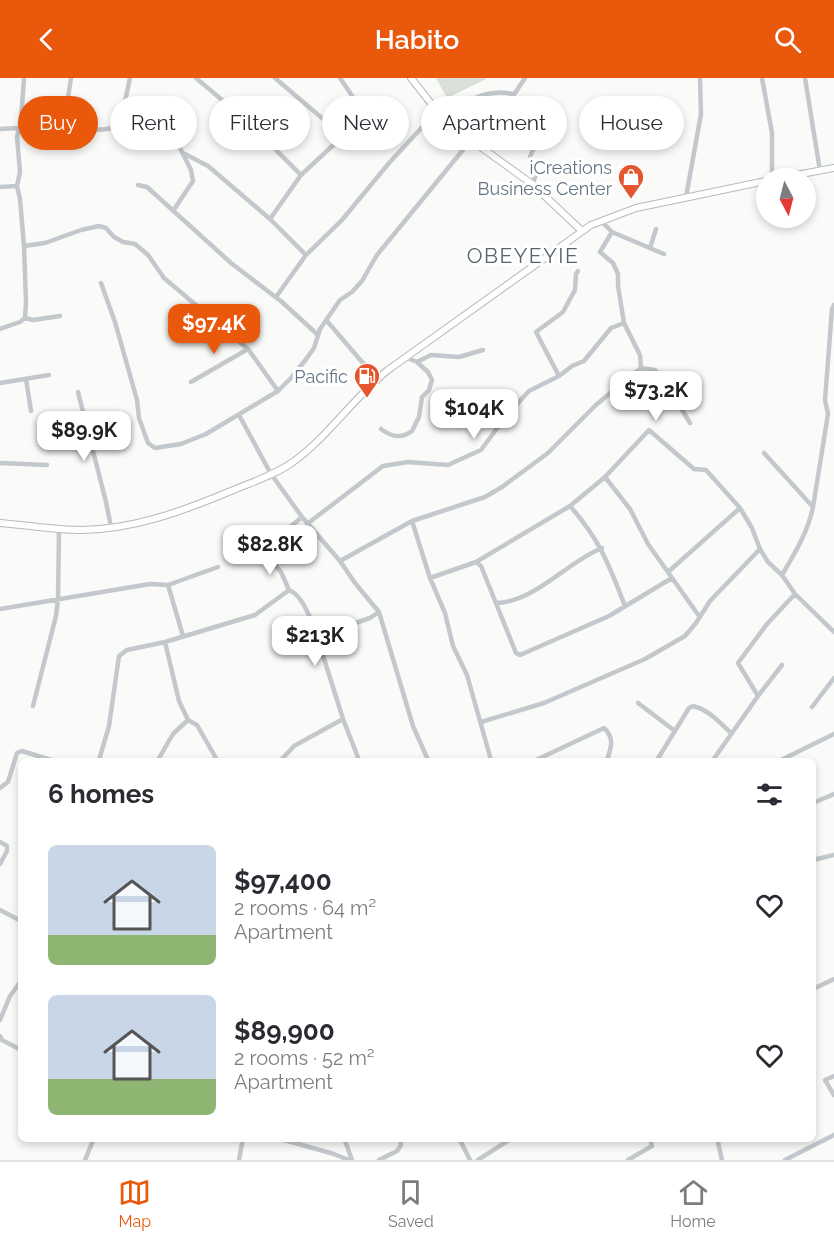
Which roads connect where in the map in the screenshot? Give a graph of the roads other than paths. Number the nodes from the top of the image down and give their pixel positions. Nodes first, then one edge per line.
1 (24, 78) edge
2 (71, 78) edge
3 (130, 78) edge
4 (196, 78) edge
5 (275, 78) edge
6 (340, 78) edge
7 (411, 78) edge
8 (700, 78) edge
9 (762, 78) edge
10 (805, 78) edge
11 (524, 79) edge
12 (512, 95) junction
13 (22, 96) edge
14 (127, 96) edge
15 (352, 96) edge
16 (426, 96) edge
17 (478, 96) edge
18 (322, 118) edge
19 (18, 128) edge
20 (110, 128) edge
21 (0, 129) edge
22 (18, 132) edge
23 (421, 132) edge
24 (18, 149) edge
25 (18, 150) edge
26 (183, 150) edge
27 (328, 150) edge
28 (463, 150) edge
29 (485, 150) edge
30 (185, 154) junction
31 (772, 168) edge
32 (834, 168) edge
33 (820, 171) junction
34 (816, 172) edge
35 (301, 175) junction
36 (756, 183) edge
37 (532, 184) junction
38 (138, 185) dead end
39 (0, 186) edge
40 (17, 186) junction
41 (686, 197) junction
42 (173, 211) junction
43 (270, 219) junction
44 (601, 221) junction
45 (656, 229) dead end
46 (582, 231) junction
47 (612, 232) junction
48 (24, 246) junction
49 (650, 248) junction
50 (664, 254) dead end
51 (306, 255) junction
52 (578, 271) dead end
53 (101, 283) dead end
54 (276, 297) junction
55 (834, 304) edge
56 (60, 316) dead end
57 (24, 318) junction
58 (327, 321) junction
59 (624, 323) junction
60 (0, 329) edge
61 (318, 335) junction
62 (248, 350) junction
63 (483, 350) dead end
64 (405, 357) junction
65 (417, 362) junction
66 (641, 368) junction
67 (49, 375) dead end
68 (559, 376) junction
69 (379, 377) junction
70 (26, 379) junction
71 (191, 382) dead end
72 (0, 383) edge
73 (278, 391) junction
74 (78, 392) dead end
75 (31, 411) dead end
76 (239, 415) junction
77 (690, 423) dead end
78 (381, 429) dead end
79 (764, 453) dead end
80 (0, 463) edge
81 (47, 465) dead end
82 (271, 474) junction
83 (605, 477) junction
84 (570, 506) junction
85 (813, 507) junction
86 (740, 508) junction
87 (302, 517) junction
88 (412, 521) junction
89 (0, 524) edge
90 (308, 524) junction
91 (111, 528) junction
92 (59, 529) junction
93 (602, 548) junction
94 (759, 549) junction
95 (340, 561) junction
96 (476, 562) junction
97 (218, 567) dead end
98 (668, 572) junction
99 (782, 575) junction
100 (430, 578) junction
101 (672, 578) junction
102 (168, 585) junction
103 (289, 590) junction
104 (795, 594) junction
105 (58, 599) junction
106 (496, 603) junction
107 (625, 606) junction
108 (0, 609) edge
109 (379, 612) junction
110 (699, 616) junction
111 (834, 632) edge
112 (183, 636) junction
113 (165, 642) junction
114 (320, 646) junction
115 (782, 665) dead end
116 (834, 678) edge
117 (758, 696) junction
118 (638, 703) dead end
119 (33, 706) dead end
120 (812, 707) dead end
121 (343, 719) junction
122 (188, 720) junction
123 (481, 722) junction
124 (675, 730) junction
125 (731, 733) junction
126 (834, 734) edge
127 (45, 758) edge
128 (100, 758) edge
129 (159, 758) edge
130 (216, 758) edge
131 (284, 758) edge
132 (358, 758) edge
133 (427, 758) edge
134 (490, 758) edge
135 (540, 758) edge
136 (609, 758) edge
137 (658, 758) edge
138 (714, 758) edge
139 (785, 758) edge
140 (0, 788) edge
141 (834, 794) edge
142 (816, 802) edge
143 (0, 842) edge
144 (833, 856) edge
145 (816, 859) edge
146 (834, 863) edge
147 (0, 864) edge
148 (0, 910) edge
149 (18, 919) edge
150 (834, 979) edge
151 (18, 985) edge
152 (816, 988) edge
153 (0, 1020) edge
154 (0, 1036) edge
155 (18, 1048) edge
156 (834, 1076) edge
157 (834, 1095) edge
158 (834, 1136) edge
159 (92, 1142) edge
160 (242, 1142) edge
161 (291, 1142) edge
162 (345, 1142) edge
163 (401, 1142) edge
164 (461, 1142) edge
165 (506, 1142) edge
166 (652, 1142) edge
167 (718, 1142) edge
168 (85, 1160) edge
169 (239, 1160) edge
170 (351, 1160) edge
171 (379, 1160) edge
172 (470, 1160) edge
173 (478, 1160) edge
174 (628, 1160) edge
175 (722, 1160) edge
176 (785, 1160) edge

1 - 13 street
2 - 20 street
3 - 14 street
4 - 35 street
5 - 18 street
6 - 15 street
7 - 16 main road
8 - 41 street
9 - 31 street
10 - 33 street
11 - 12 street
12 - 17 street
12 - 37 street
19 - 21 street
22 - 24 street
23 - 51 street
25 - 40 street
26 - 30 street
27 - 35 street
28 - 58 street
29 - 37 main road
30 - 42 street
30 - 43 street
32 - 33 main road
33 - 34 main road
35 - 43 street
36 - 41 main road
37 - 46 main road
38 - 42 street
39 - 40 street
40 - 48 street
41 - 44 main road
42 - 54 street
43 - 51 street
44 - 46 main road
44 - 47 street
45 - 49 street
46 - 64 main road
47 - 49 street
47 - 59 street
48 - 57 street
48 - 62 street
49 - 50 street
51 - 54 street
52 - 68 street
53 - 76 street
54 - 61 street
55 - 85 street
56 - 57 street
57 - 60 street
58 - 61 street
58 - 69 street
59 - 66 street
59 - 68 street
61 - 73 street
62 - 71 street
62 - 73 street
63 - 65 street
64 - 65 street
64 - 69 main road
65 - 78 street
66 - 77 street
66 - 88 street
67 - 70 street
68 - 90 street
69 - 82 main road
70 - 72 street
70 - 75 street
73 - 76 street
74 - 91 street
76 - 82 street
79 - 85 street
80 - 81 street
82 - 87 street
82 - 91 main road
83 - 84 street
83 - 86 street
83 - 98 street
84 - 93 street
84 - 96 street
85 - 99 street
86 - 94 street
86 - 98 street
87 - 90 street
87 - 103 street
88 - 95 street
88 - 100 street
89 - 92 main road
90 - 95 street
91 - 92 main road
92 - 105 street
93 - 106 street
93 - 107 street
94 - 99 street
94 - 110 street
95 - 109 street
96 - 100 street
96 - 106 street
97 - 102 street
98 - 101 street
99 - 104 street
100 - 123 street
101 - 107 street
101 - 110 street
102 - 105 street
102 - 112 street
103 - 112 street
103 - 114 street
104 - 111 street
104 - 117 street
105 - 108 street
105 - 119 street
106 - 107 street
109 - 114 street
109 - 133 street
110 - 123 street
112 - 113 street
113 - 122 street
113 - 128 street
114 - 121 street
115 - 117 street
116 - 120 street
117 - 125 street
118 - 124 street
121 - 131 street
121 - 132 street
122 - 129 street
122 - 130 street
123 - 134 street
124 - 125 street
124 - 137 street
125 - 138 street
126 - 139 street
127 - 140 street
135 - 136 street
141 - 142 street
143 - 147 street
144 - 145 street
144 - 146 street
148 - 149 street
150 - 152 street
151 - 153 street
154 - 155 street
156 - 157 street
158 - 176 street
159 - 168 street
160 - 169 street
161 - 170 street
162 - 170 street
163 - 171 street
164 - 172 street
165 - 173 street
166 - 174 street
167 - 175 street

